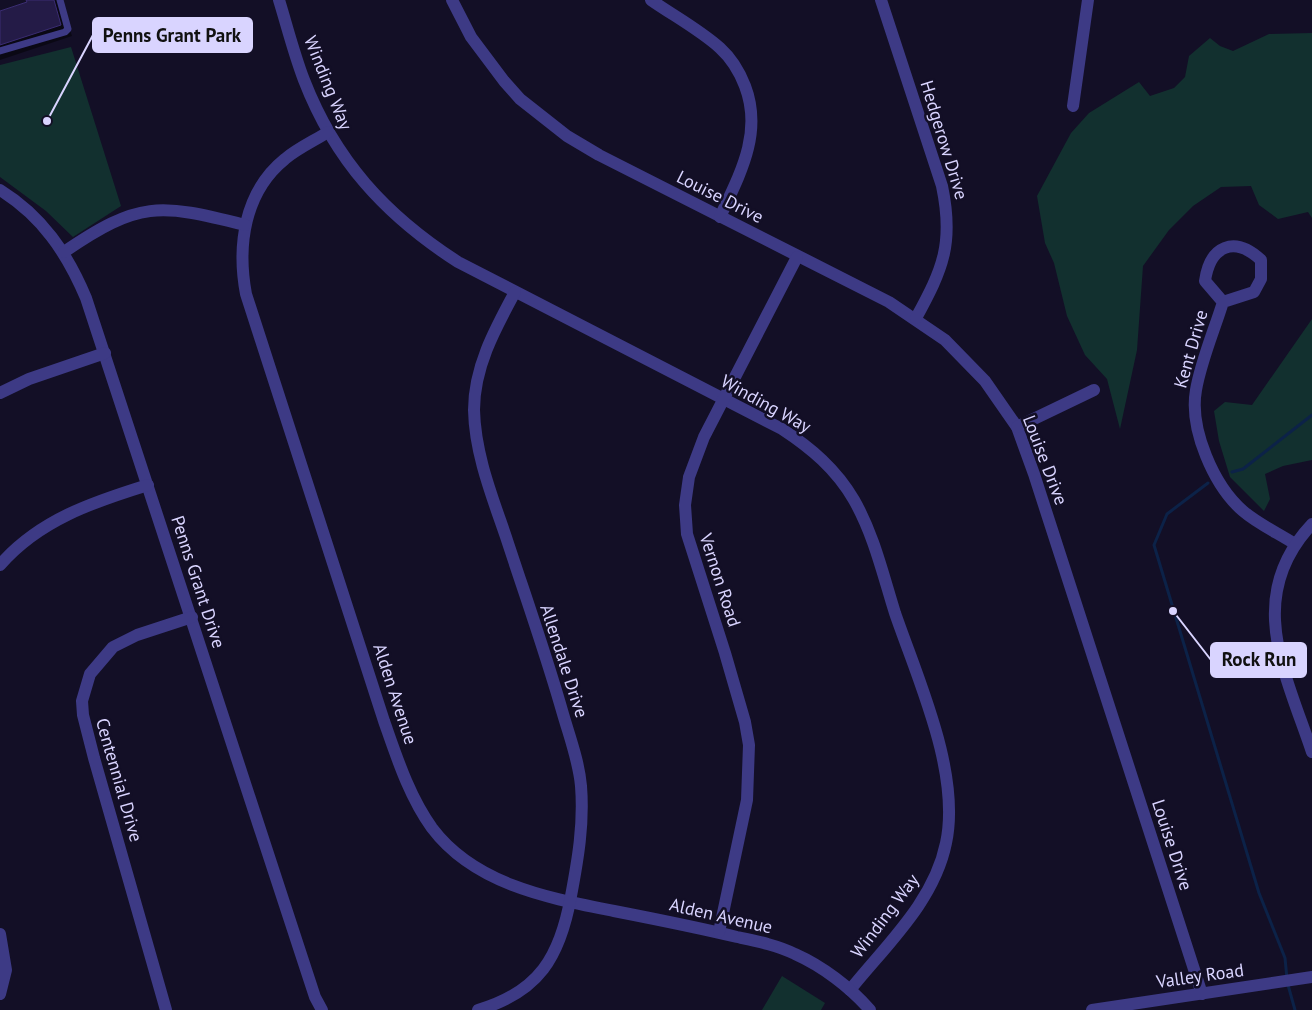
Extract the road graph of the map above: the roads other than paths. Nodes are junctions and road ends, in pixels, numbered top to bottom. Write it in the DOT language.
graph roads {
  1 [pos="60,0"];
  2 [pos="278,0"];
  3 [pos="452,0"];
  4 [pos="651,0"];
  5 [pos="881,0"];
  6 [pos="1088,0"];
  7 [pos="0,51"];
  8 [pos="1073,106"];
  9 [pos="328,132"];
  10 [pos="0,190"];
  11 [pos="720,217"];
  12 [pos="245,225"];
  13 [pos="64,252"];
  14 [pos="797,257"];
  15 [pos="515,292"];
  16 [pos="1223,302"];
  17 [pos="916,318"];
  18 [pos="105,353"];
  19 [pos="1094,390"];
  20 [pos="0,393"];
  21 [pos="723,399"];
  22 [pos="1017,427"];
  23 [pos="148,485"];
  24 [pos="1312,524"];
  25 [pos="1295,544"];
  26 [pos="0,565"];
  27 [pos="192,617"];
  28 [pos="1312,752"];
  29 [pos="570,902"];
  30 [pos="719,932"];
  31 [pos="0,934"];
  32 [pos="1306,978"];
  33 [pos="850,990"];
  34 [pos="0,994"];
  35 [pos="1202,994"];
  36 [pos="166,1010"];
  37 [pos="322,1010"];
  38 [pos="478,1010"];
  39 [pos="870,1010"];
  40 [pos="1092,1010"];
  1 -- 7 [label="lane"];
  2 -- 9 [label="street, Winding Way"];
  3 -- 11 [label="street, Louise Drive"];
  4 -- 11 [label="street"];
  5 -- 17 [label="street, Hedgerow Drive"];
  6 -- 8 [label="street"];
  9 -- 12 [label="street, Alden Avenue"];
  9 -- 15 [label="street, Winding Way"];
  10 -- 13 [label="street, Penns Grant Drive"];
  11 -- 14 [label="street, Louise Drive"];
  12 -- 13 [label="street"];
  12 -- 29 [label="street, Alden Avenue"];
  13 -- 18 [label="street, Penns Grant Drive"];
  14 -- 17 [label="street, Louise Drive"];
  14 -- 21 [label="street, Vernon Road"];
  15 -- 21 [label="street, Winding Way"];
  15 -- 29 [label="street, Allendale Drive"];
  16 -- 16 [label="street, Kent Drive"];
  16 -- 25 [label="street, Kent Drive"];
  17 -- 22 [label="street, Louise Drive"];
  18 -- 20 [label="street"];
  18 -- 23 [label="street, Penns Grant Drive"];
  19 -- 22 [label="street"];
  21 -- 30 [label="street, Vernon Road"];
  21 -- 33 [label="street, Winding Way"];
  22 -- 35 [label="street, Louise Drive"];
  23 -- 26 [label="street"];
  23 -- 27 [label="street, Penns Grant Drive"];
  24 -- 25 [label="street"];
  25 -- 28 [label="street"];
  27 -- 36 [label="street, Centennial Drive"];
  27 -- 37 [label="street, Penns Grant Drive"];
  29 -- 30 [label="street, Alden Avenue"];
  29 -- 38 [label="street, Allendale Drive"];
  30 -- 33 [label="street, Alden Avenue"];
  31 -- 34 [label="street"];
  32 -- 35 [label="street, Valley Road"];
  33 -- 39 [label="street, Alden Avenue"];
  35 -- 40 [label="street, Valley Road"];
}
